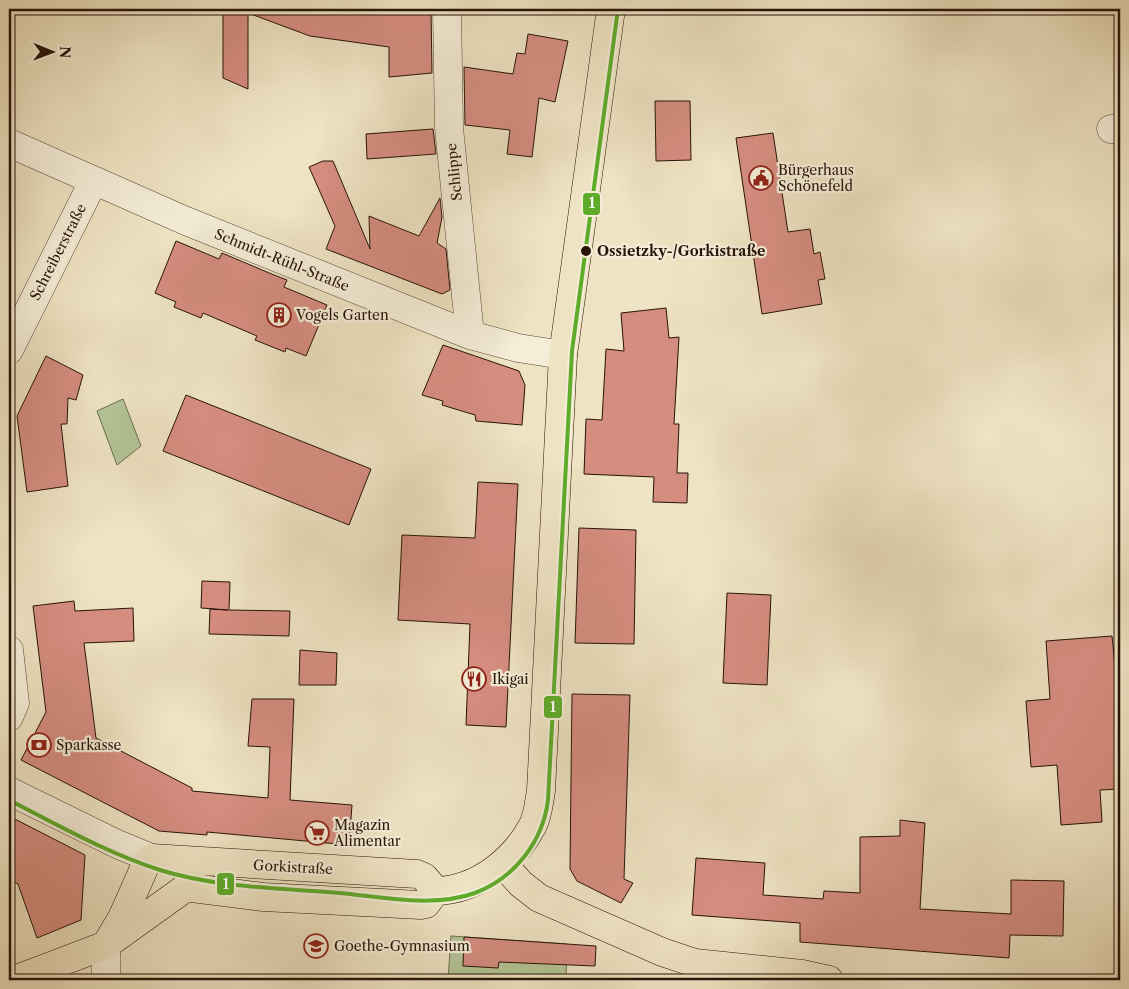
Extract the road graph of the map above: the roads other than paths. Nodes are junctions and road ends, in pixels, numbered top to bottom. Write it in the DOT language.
graph roads {
  1 [pos="447,9"];
  2 [pos="611,9"];
  3 [pos="9,143"];
  4 [pos="93,182"];
  5 [pos="470,335"];
  6 [pos="9,350"];
  7 [pos="563,355"];
  8 [pos="9,650"];
  9 [pos="9,717"];
  10 [pos="9,791"];
  11 [pos="150,858"];
  12 [pos="503,864"];
  13 [pos="436,891"];
  14 [pos="106,945"];
  15 [pos="14,980"];
  16 [pos="106,980"];
  17 [pos="829,980"];
  1 -- 5 [label="street, Schlippe"];
  2 -- 7 [label="main road"];
  3 -- 4 [label="street, Schmidt-Rühl-Straße"];
  4 -- 5 [label="street, Schmidt-Rühl-Straße"];
  4 -- 6 [label="street, Schreiberstraße"];
  5 -- 7 [label="street, Schmidt-Rühl-Straße"];
  7 -- 12 [label="main road"];
  8 -- 9 [label="street"];
  10 -- 11 [label="street, Gorkistraße"];
  11 -- 13 [label="main road, Gorkistraße"];
  11 -- 14 [label="main road"];
  12 -- 13 [label="main road"];
  12 -- 17 [label="main road"];
  13 -- 14 [label="main road"];
  14 -- 15 [label="main road"];
  14 -- 16 [label="street"];
}
